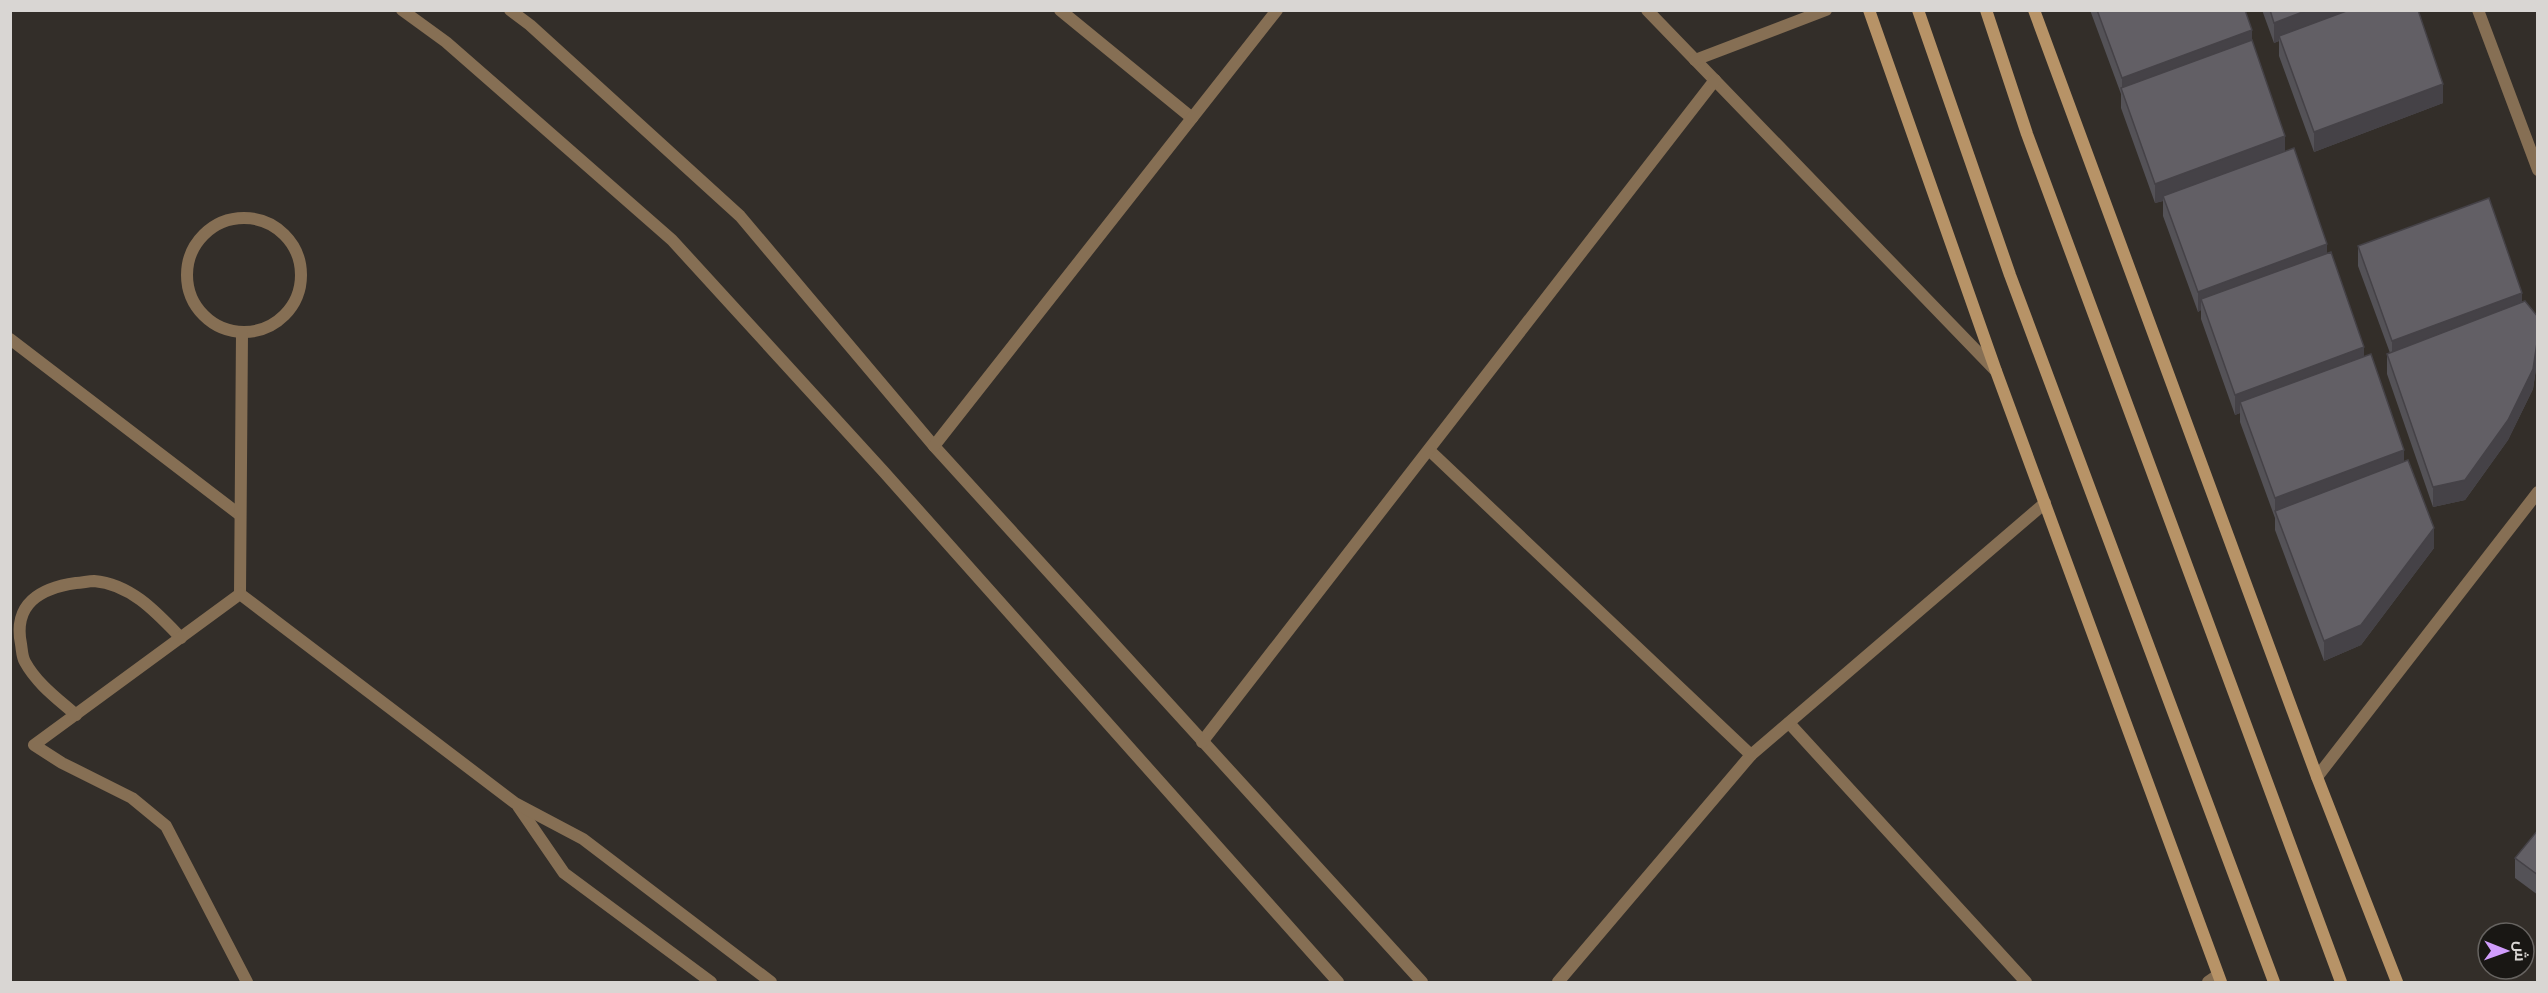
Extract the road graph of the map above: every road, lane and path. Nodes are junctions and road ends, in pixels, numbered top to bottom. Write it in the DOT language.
graph roads {
  1 [pos="402,10"];
  2 [pos="510,10"];
  3 [pos="1060,10"];
  4 [pos="1276,10"];
  5 [pos="1647,10"];
  6 [pos="1826,10"];
  7 [pos="1869,10"];
  8 [pos="1918,10"];
  9 [pos="1986,10"];
  10 [pos="2034,10"];
  11 [pos="2478,10"];
  12 [pos="1695,60"];
  13 [pos="1715,80"];
  14 [pos="1192,118"];
  15 [pos="2538,170"];
  16 [pos="242,333"];
  17 [pos="10,339"];
  18 [pos="1996,371"];
  19 [pos="934,446"];
  20 [pos="1429,450"];
  21 [pos="2538,492"];
  22 [pos="2045,503"];
  23 [pos="240,515"];
  24 [pos="240,594"];
  25 [pos="181,638"];
  26 [pos="76,715"];
  27 [pos="1789,723"];
  28 [pos="1202,742"];
  29 [pos="1750,755"];
  30 [pos="2317,777"];
  31 [pos="515,803"];
  32 [pos="2216,980"];
  33 [pos="247,982"];
  34 [pos="711,982"];
  35 [pos="771,982"];
  36 [pos="1338,982"];
  37 [pos="1422,982"];
  38 [pos="1558,982"];
  39 [pos="2026,982"];
  40 [pos="2274,982"];
  41 [pos="2341,982"];
  42 [pos="2397,982"];
  1 -- 36 [label="street"];
  2 -- 19 [label="street"];
  3 -- 14 [label="street"];
  4 -- 14 [label="street"];
  5 -- 12 [label="street"];
  6 -- 12 [label="street"];
  7 -- 18 [label="main road"];
  8 -- 40 [label="main road"];
  9 -- 41 [label="main road"];
  10 -- 30 [label="main road"];
  11 -- 15 [label="street"];
  12 -- 13 [label="street"];
  13 -- 18 [label="street"];
  13 -- 20 [label="street"];
  14 -- 19 [label="street"];
  16 -- 16 [label="street"];
  16 -- 23 [label="street"];
  17 -- 23 [label="street"];
  18 -- 22 [label="main road"];
  19 -- 28 [label="street"];
  20 -- 28 [label="street"];
  20 -- 29 [label="street"];
  21 -- 30 [label="street"];
  22 -- 27 [label="street"];
  22 -- 32 [label="main road"];
  23 -- 24 [label="street"];
  24 -- 25 [label="street"];
  24 -- 31 [label="street"];
  25 -- 26 [label="street"];
  25 -- 26 [label="street"];
  26 -- 33 [label="street"];
  27 -- 29 [label="street"];
  27 -- 39 [label="street"];
  28 -- 37 [label="street"];
  29 -- 38 [label="street"];
  30 -- 42 [label="main road"];
  31 -- 34 [label="street"];
  31 -- 35 [label="street"];
}
